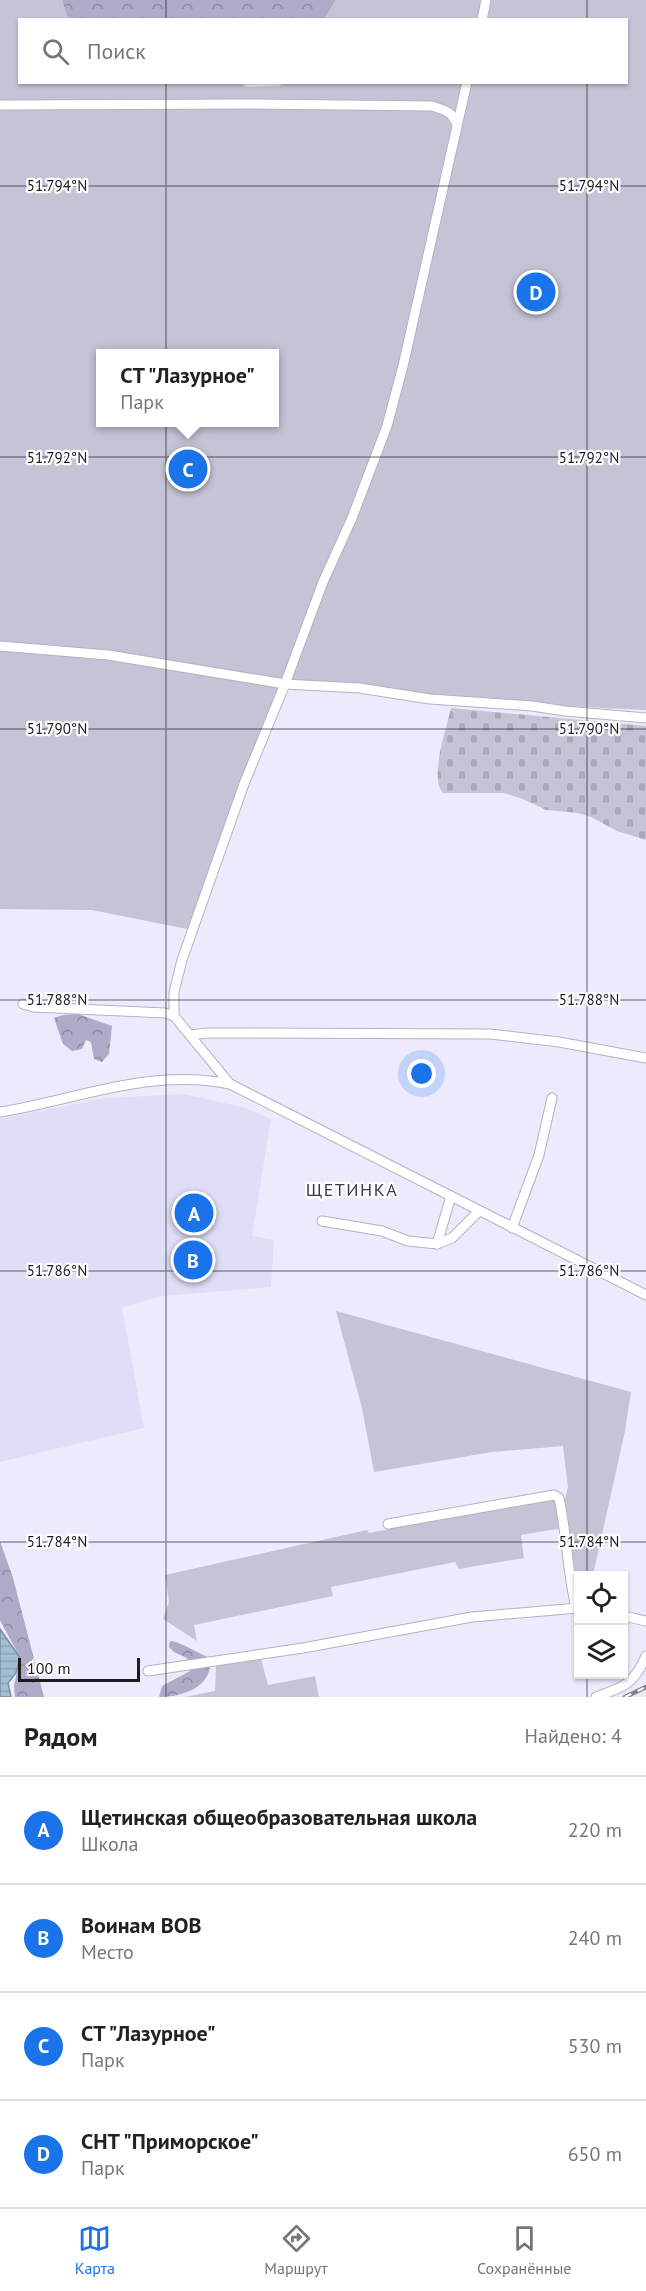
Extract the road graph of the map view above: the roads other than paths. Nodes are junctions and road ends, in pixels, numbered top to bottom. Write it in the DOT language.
graph roads {
  1 [pos="486,0"];
  2 [pos="482,18"];
  3 [pos="467,84"];
  4 [pos="0,105"];
  5 [pos="457,125"];
  6 [pos="0,646"];
  7 [pos="285,684"];
  8 [pos="646,718"];
  9 [pos="23,1005"];
  10 [pos="174,1016"];
  11 [pos="190,1035"];
  12 [pos="646,1058"];
  13 [pos="230,1084"];
  14 [pos="552,1098"];
  15 [pos="0,1112"];
  16 [pos="451,1197"];
  17 [pos="479,1211"];
  18 [pos="322,1221"];
  19 [pos="512,1228"];
  20 [pos="437,1244"];
  21 [pos="646,1295"];
  22 [pos="388,1524"];
  23 [pos="574,1598"];
  24 [pos="574,1607"];
  25 [pos="628,1617"];
  26 [pos="646,1621"];
  27 [pos="646,1656"];
  28 [pos="148,1671"];
  29 [pos="596,1697"];
  1 -- 2 [label="street"];
  3 -- 5 [label="street"];
  4 -- 5 [label="street"];
  5 -- 7 [label="street"];
  6 -- 7 [label="street"];
  7 -- 8 [label="street"];
  7 -- 10 [label="street"];
  9 -- 10 [label="street"];
  10 -- 11 [label="street"];
  11 -- 12 [label="street"];
  11 -- 13 [label="street"];
  13 -- 15 [label="street"];
  13 -- 16 [label="street"];
  14 -- 19 [label="street"];
  16 -- 17 [label="street"];
  16 -- 20 [label="street"];
  17 -- 19 [label="street"];
  17 -- 20 [label="street"];
  18 -- 20 [label="street"];
  19 -- 21 [label="street"];
  22 -- 23 [label="street"];
  24 -- 28 [label="street"];
  25 -- 26 [label="street"];
  27 -- 29 [label="street"];
}
